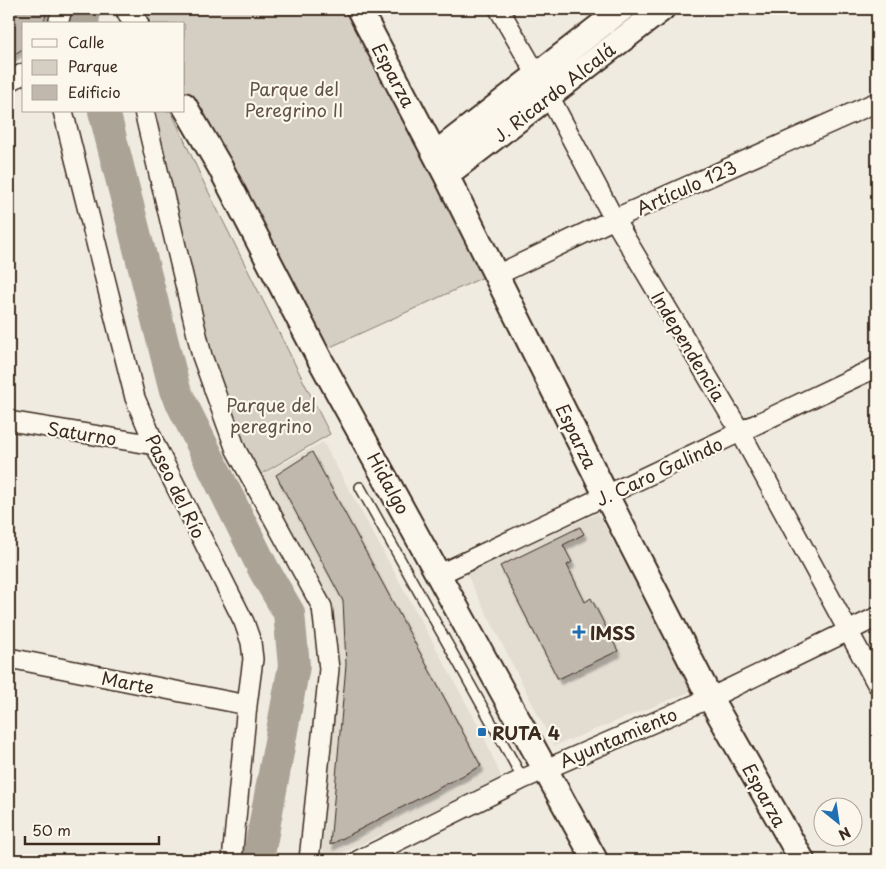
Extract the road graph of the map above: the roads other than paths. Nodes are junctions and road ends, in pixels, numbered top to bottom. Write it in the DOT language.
graph roads {
  1 [pos="62,9"];
  2 [pos="128,9"];
  3 [pos="141,9"];
  4 [pos="359,9"];
  5 [pos="500,9"];
  6 [pos="622,9"];
  7 [pos="662,9"];
  8 [pos="59,22"];
  9 [pos="136,22"];
  10 [pos="138,22"];
  11 [pos="22,74"];
  12 [pos="536,74"];
  13 [pos="9,82"];
  14 [pos="549,96"];
  15 [pos="877,102"];
  16 [pos="185,107"];
  17 [pos="63,112"];
  18 [pos="144,112"];
  19 [pos="435,154"];
  20 [pos="446,175"];
  21 [pos="614,219"];
  22 [pos="497,275"];
  23 [pos="877,367"];
  24 [pos="9,421"];
  25 [pos="741,433"];
  26 [pos="155,444"];
  27 [pos="360,487"];
  28 [pos="606,495"];
  29 [pos="440,574"];
  30 [pos="877,617"];
  31 [pos="848,631"];
  32 [pos="9,658"];
  33 [pos="877,684"];
  34 [pos="710,698"];
  35 [pos="247,705"];
  36 [pos="546,768"];
  37 [pos="523,779"];
  38 [pos="232,860"];
  39 [pos="309,860"];
  40 [pos="359,860"];
  41 [pos="595,860"];
  42 [pos="802,860"];
  1 -- 8 [label="street"];
  2 -- 9 [label="street"];
  3 -- 10 [label="street"];
  4 -- 19 [label="street, Esparza"];
  5 -- 12 [label="street, Independencia"];
  6 -- 12 [label="street, J. Ricardo Alcalá"];
  7 -- 14 [label="street, J. Ricardo Alcalá"];
  11 -- 13 [label="street"];
  12 -- 14 [label="street, Independencia"];
  12 -- 19 [label="street, J. Ricardo Alcalá"];
  14 -- 20 [label="street, J. Ricardo Alcalá"];
  14 -- 21 [label="street, Independencia"];
  15 -- 21 [label="street, Artículo 123"];
  16 -- 29 [label="street, Hidalgo"];
  17 -- 26 [label="street, Paseo del Río"];
  18 -- 39 [label="street"];
  19 -- 20 [label="street, Esparza"];
  20 -- 22 [label="street, Esparza"];
  21 -- 22 [label="street, Artículo 123"];
  21 -- 25 [label="street, Independencia"];
  22 -- 28 [label="street, Esparza"];
  23 -- 25 [label="street, J. Caro Galindo"];
  24 -- 26 [label="street, Saturno"];
  25 -- 28 [label="street, J. Caro Galindo"];
  25 -- 31 [label="street, Independencia"];
  26 -- 35 [label="street, Paseo del Río"];
  27 -- 37 [label="lane"];
  28 -- 29 [label="street, J. Caro Galindo"];
  28 -- 34 [label="street, Esparza"];
  29 -- 36 [label="street, Hidalgo"];
  30 -- 31 [label="street, Ayuntamiento"];
  31 -- 33 [label="street, Independencia"];
  31 -- 34 [label="street, Ayuntamiento"];
  32 -- 35 [label="street, Marte"];
  34 -- 36 [label="street, Ayuntamiento"];
  34 -- 42 [label="street, Esparza"];
  35 -- 38 [label="street, Paseo del Río"];
  36 -- 37 [label="street, Ayuntamiento"];
  36 -- 41 [label="street, Hidalgo"];
  37 -- 40 [label="street, Ayuntamiento"];
}
